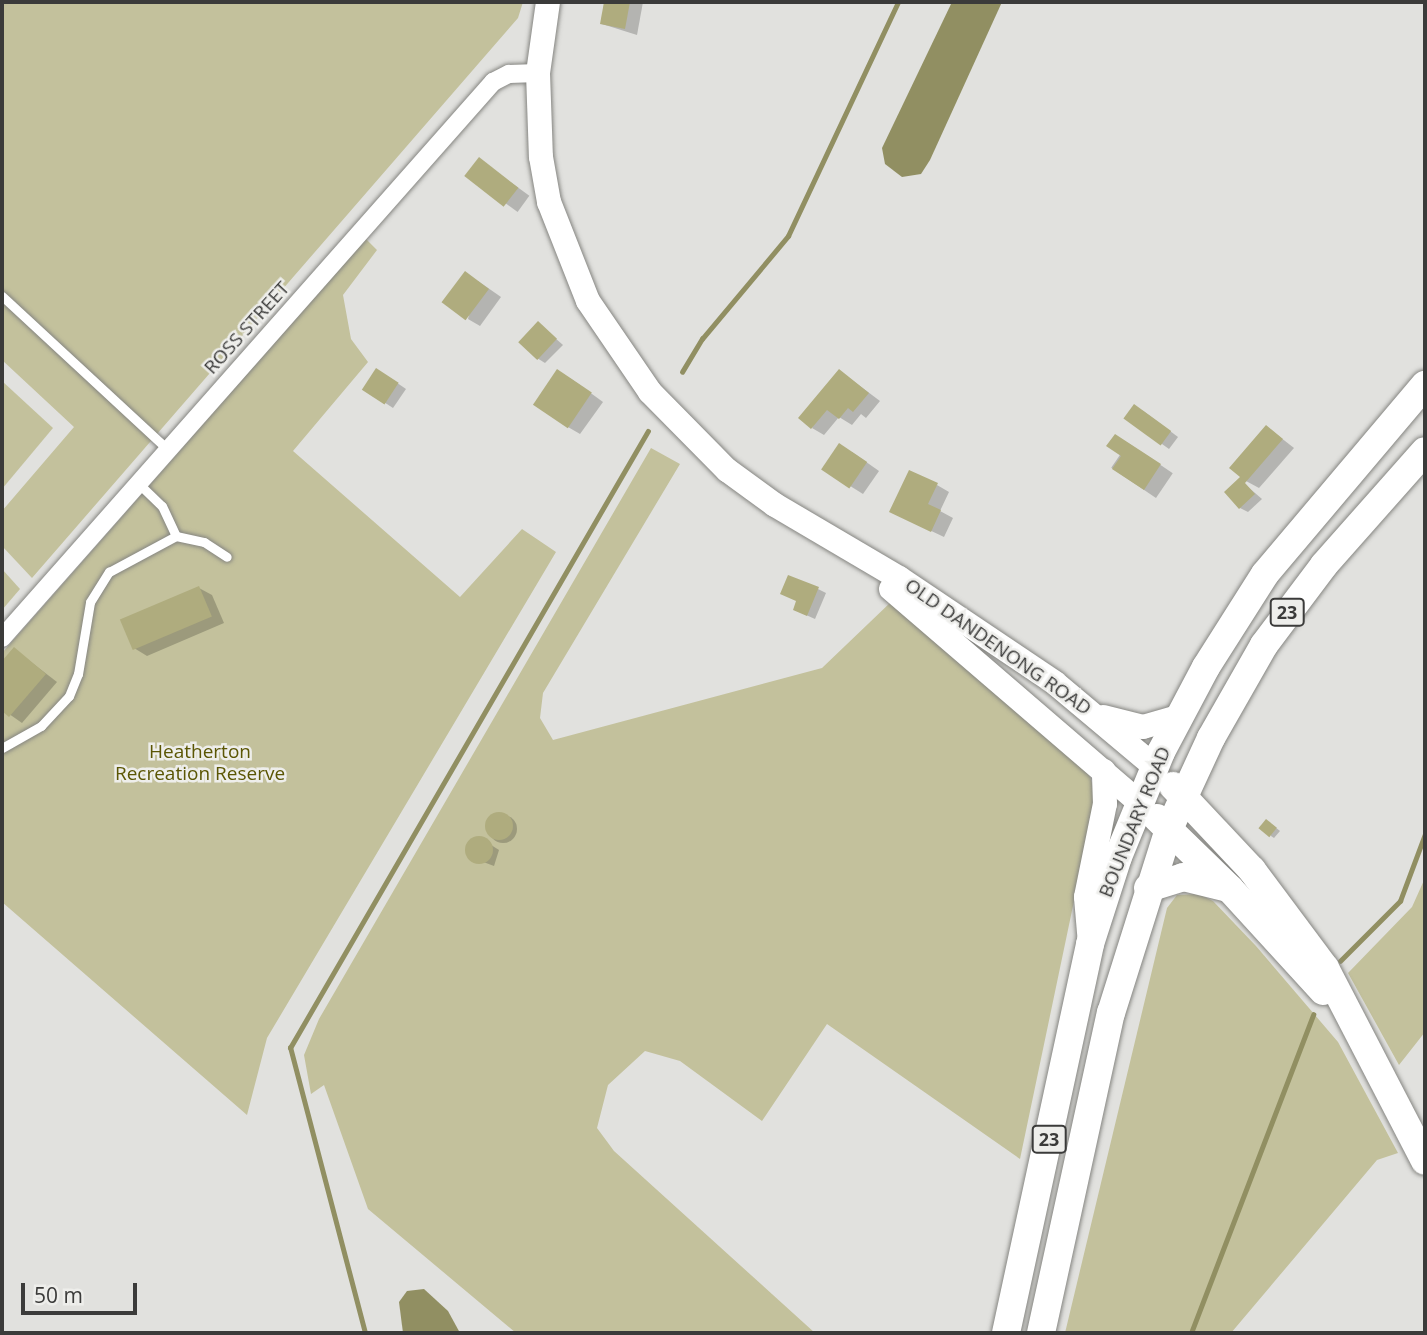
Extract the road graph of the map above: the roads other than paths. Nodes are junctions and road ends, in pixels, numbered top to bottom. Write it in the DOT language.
graph roads {
  1 [pos="548,2"];
  2 [pos="538,73"];
  3 [pos="2,296"];
  4 [pos="1422,395"];
  5 [pos="167,449"];
  6 [pos="1425,451"];
  7 [pos="138,483"];
  8 [pos="176,536"];
  9 [pos="830,536"];
  10 [pos="228,557"];
  11 [pos="2,638"];
  12 [pos="1093,713"];
  13 [pos="1179,717"];
  14 [pos="2,748"];
  15 [pos="1154,767"];
  16 [pos="1104,771"];
  17 [pos="1184,796"];
  18 [pos="1139,802"];
  19 [pos="1168,829"];
  20 [pos="1148,888"];
  21 [pos="1230,889"];
  22 [pos="1090,944"];
  23 [pos="1362,1035"];
  24 [pos="1425,1161"];
  25 [pos="1006,1333"];
  26 [pos="1041,1333"];
  1 -- 2 [label="main road, OLD DANDENONG ROAD"];
  2 -- 5 [label="street, ROSS STREET"];
  2 -- 9 [label="main road, OLD DANDENONG ROAD"];
  3 -- 5 [label="lane"];
  4 -- 13 [label="main road, BOUNDARY ROAD / 23"];
  5 -- 7 [label="street, ROSS STREET"];
  6 -- 17 [label="main road, BOUNDARY ROAD / 23"];
  7 -- 8 [label="lane"];
  7 -- 11 [label="street, ROSS STREET"];
  8 -- 10 [label="lane"];
  8 -- 14 [label="lane"];
  9 -- 12 [label="main road, OLD DANDENONG ROAD"];
  9 -- 16 [label="main road, OLD DANDENONG ROAD"];
  12 -- 13 [label="main road"];
  12 -- 15 [label="main road, OLD DANDENONG ROAD"];
  13 -- 15 [label="main road, BOUNDARY ROAD / 23"];
  15 -- 17 [label="main road, OLD DANDENONG ROAD"];
  15 -- 18 [label="main road, BOUNDARY ROAD / 23"];
  16 -- 18 [label="main road, OLD DANDENONG ROAD"];
  16 -- 22 [label="main road"];
  17 -- 19 [label="main road, BOUNDARY ROAD / 23"];
  17 -- 23 [label="main road, OLD DANDENONG ROAD"];
  18 -- 19 [label="main road, OLD DANDENONG ROAD"];
  18 -- 22 [label="main road, BOUNDARY ROAD / 23"];
  19 -- 20 [label="main road, BOUNDARY ROAD / 23"];
  19 -- 21 [label="main road, OLD DANDENONG ROAD"];
  20 -- 21 [label="main road"];
  20 -- 26 [label="main road, BOUNDARY ROAD / 23"];
  21 -- 23 [label="main road, OLD DANDENONG ROAD"];
  22 -- 25 [label="main road, BOUNDARY ROAD / 23"];
  23 -- 24 [label="main road, OLD DANDENONG ROAD"];
}
